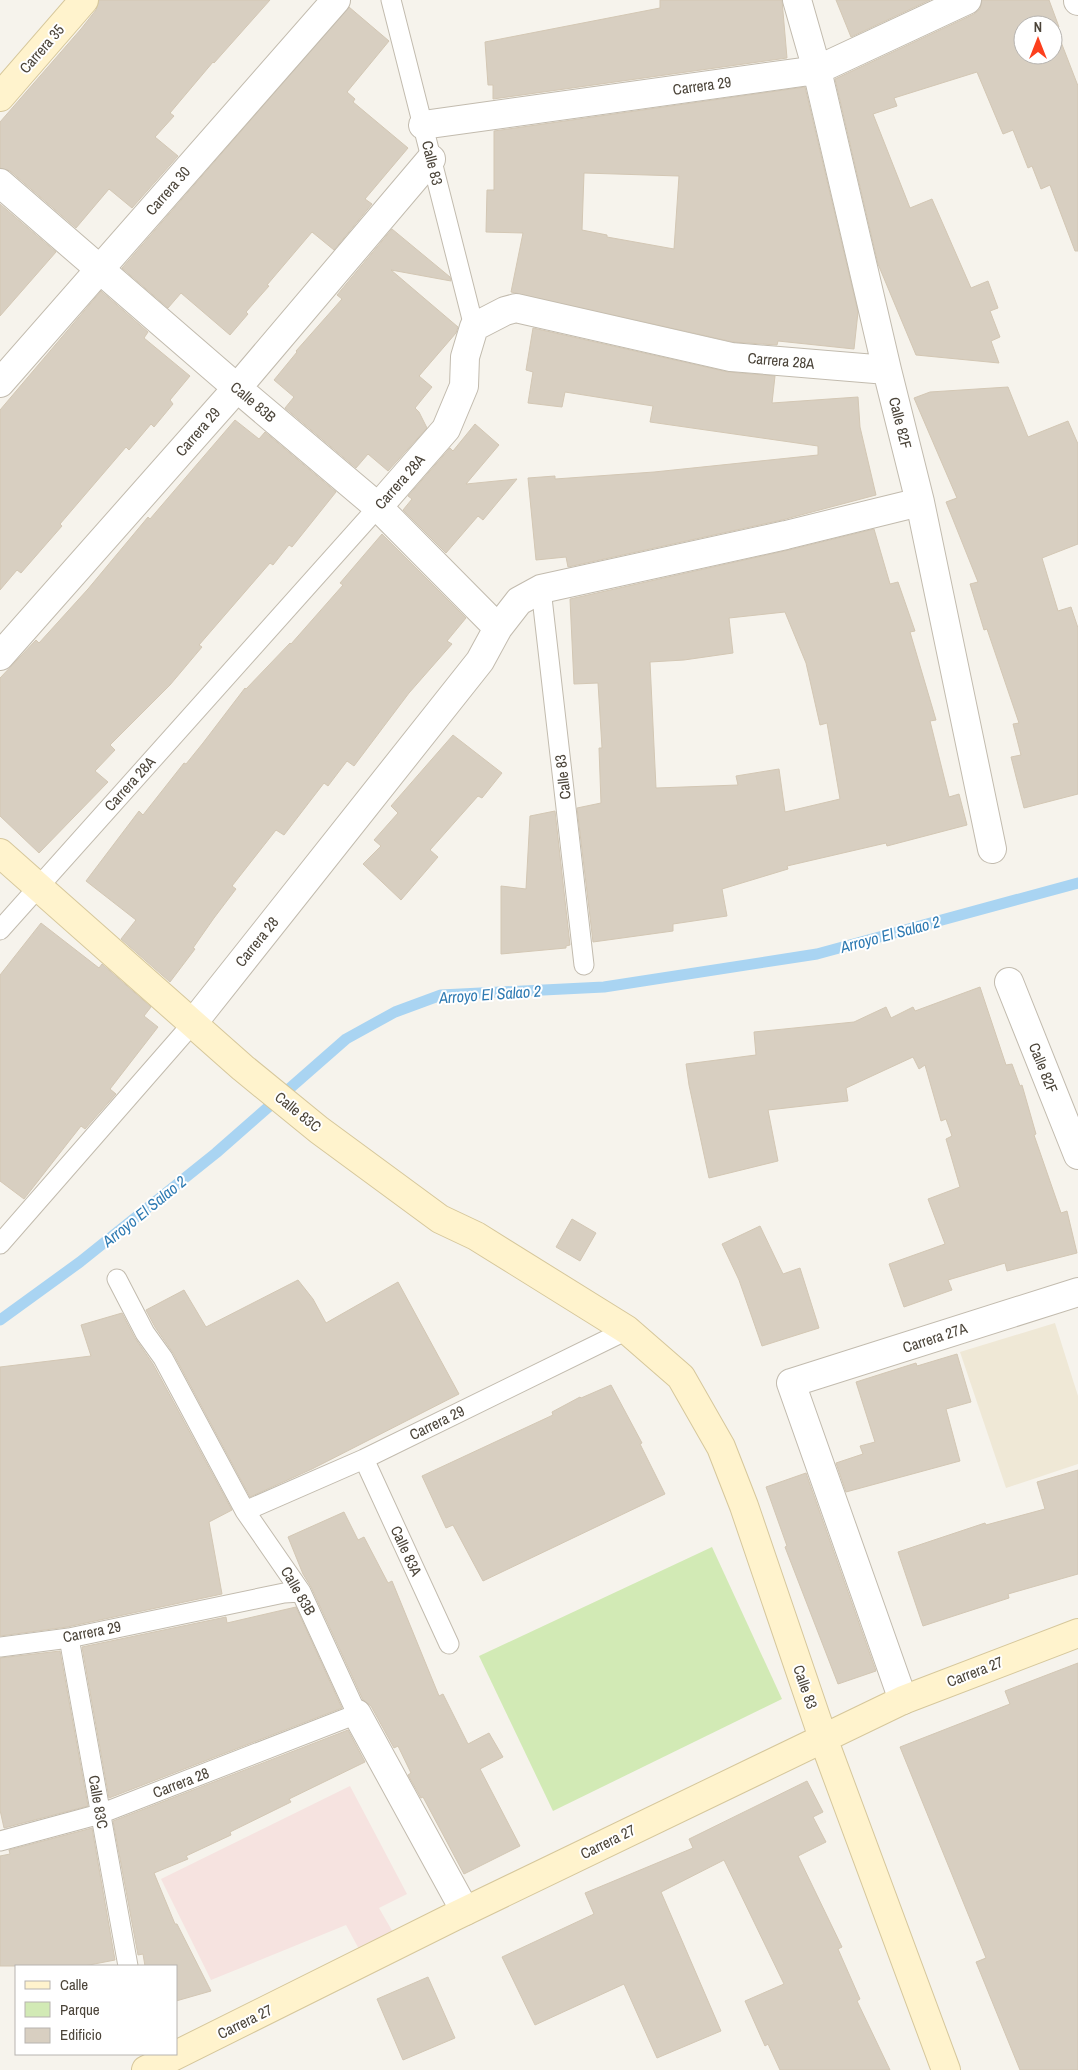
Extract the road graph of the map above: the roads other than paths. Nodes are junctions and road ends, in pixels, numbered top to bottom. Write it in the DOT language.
graph roads {
  1 [pos="84,0"];
  2 [pos="336,0"];
  3 [pos="391,0"];
  4 [pos="797,0"];
  5 [pos="967,0"];
  6 [pos="817,70"];
  7 [pos="0,97"];
  8 [pos="423,125"];
  9 [pos="431,159"];
  10 [pos="0,183"];
  11 [pos="99,269"];
  12 [pos="474,327"];
  13 [pos="886,370"];
  14 [pos="0,383"];
  15 [pos="237,388"];
  16 [pos="920,502"];
  17 [pos="378,507"];
  18 [pos="541,589"];
  19 [pos="498,628"];
  20 [pos="0,656"];
  21 [pos="992,849"];
  22 [pos="0,854"];
  23 [pos="39,887"];
  24 [pos="0,930"];
  25 [pos="584,965"];
  26 [pos="1009,982"];
  27 [pos="193,1023"];
  28 [pos="1078,1155"];
  29 [pos="0,1244"];
  30 [pos="117,1279"];
  31 [pos="1078,1292"];
  32 [pos="627,1330"];
  33 [pos="364,1459"];
  34 [pos="245,1511"];
  35 [pos="302,1592"];
  36 [pos="1078,1633"];
  37 [pos="69,1638"];
  38 [pos="449,1644"];
  39 [pos="0,1646"];
  40 [pos="903,1700"];
  41 [pos="357,1714"];
  42 [pos="822,1738"];
  43 [pos="100,1814"];
  44 [pos="0,1841"];
  45 [pos="465,1911"];
  46 [pos="128,1965"];
  47 [pos="178,2053"];
  48 [pos="173,2055"];
  49 [pos="153,2065"];
  50 [pos="946,2070"];
  1 -- 7 [label="street, Carrera 35"];
  2 -- 11 [label="street, Carrera 30"];
  3 -- 8 [label="lane, Calle 83"];
  4 -- 6 [label="street, Calle 82F"];
  5 -- 6 [label="street, Carrera 29"];
  6 -- 8 [label="street, Carrera 29"];
  6 -- 13 [label="street, Calle 82F"];
  8 -- 9 [label="lane, Calle 83"];
  9 -- 12 [label="lane, Calle 83"];
  9 -- 15 [label="street, Carrera 29"];
  10 -- 11 [label="street, Calle 83B"];
  11 -- 14 [label="street, Carrera 30"];
  11 -- 15 [label="street, Calle 83B"];
  12 -- 13 [label="street, Carrera 28A"];
  12 -- 17 [label="street, Carrera 28A"];
  13 -- 16 [label="street, Calle 82F"];
  15 -- 17 [label="street, Calle 83B"];
  15 -- 20 [label="street, Carrera 29"];
  16 -- 18 [label="street, Carrera 28"];
  16 -- 21 [label="street, Calle 82F"];
  17 -- 19 [label="street, Calle 83B"];
  17 -- 23 [label="lane, Carrera 28A"];
  18 -- 19 [label="street, Carrera 28"];
  18 -- 25 [label="lane, Calle 83"];
  19 -- 27 [label="street, Carrera 28"];
  22 -- 23 [label="street, Calle 83C"];
  23 -- 24 [label="lane, Carrera 28A"];
  23 -- 27 [label="street, Calle 83C"];
  26 -- 28 [label="street, Calle 82F"];
  27 -- 29 [label="lane, Carrera 28"];
  27 -- 32 [label="street, Calle 83C"];
  30 -- 34 [label="lane, Calle 83B"];
  31 -- 40 [label="street, Carrera 27A"];
  32 -- 33 [label="lane, Carrera 29"];
  32 -- 42 [label="street, Calle 83"];
  33 -- 34 [label="lane, Carrera 29"];
  33 -- 38 [label="lane, Calle 83A"];
  34 -- 35 [label="lane, Calle 83B"];
  35 -- 37 [label="lane, Carrera 29"];
  35 -- 41 [label="lane, Calle 83B"];
  36 -- 40 [label="street, Carrera 27"];
  37 -- 39 [label="lane, Carrera 29"];
  37 -- 43 [label="lane, Calle 83C"];
  40 -- 42 [label="street, Carrera 27"];
  41 -- 43 [label="lane, Carrera 28"];
  41 -- 45 [label="street, Calle 83B"];
  42 -- 45 [label="street, Carrera 27"];
  42 -- 50 [label="street, Calle 83"];
  43 -- 44 [label="lane, Carrera 28"];
  43 -- 46 [label="lane, Calle 83C"];
  45 -- 47 [label="street, Carrera 27"];
  48 -- 49 [label="street, Carrera 27"];
}
